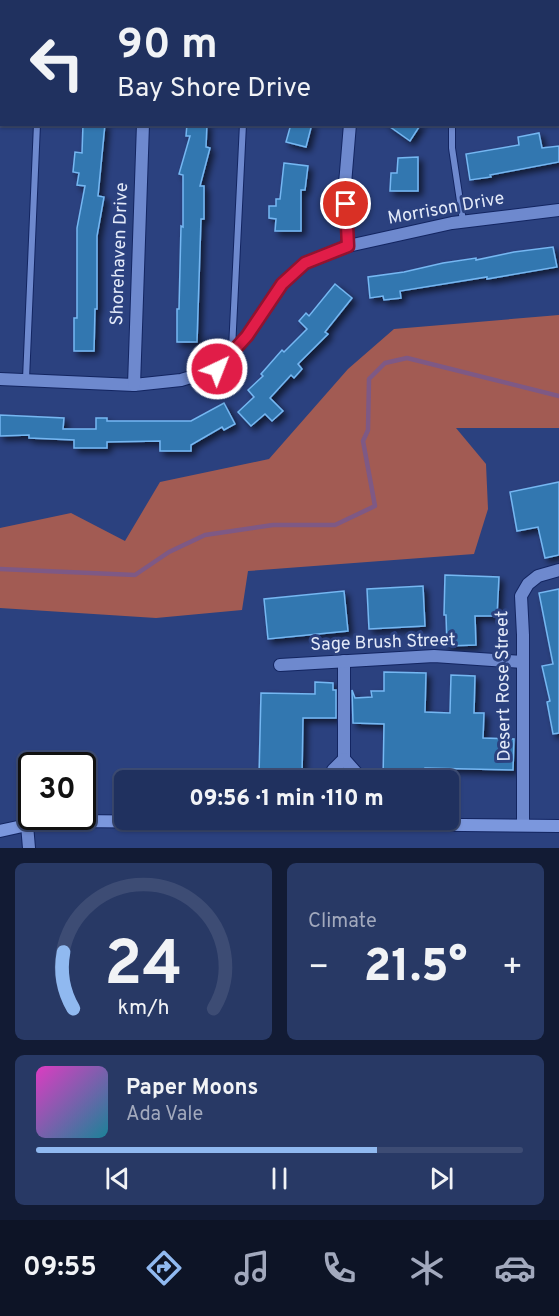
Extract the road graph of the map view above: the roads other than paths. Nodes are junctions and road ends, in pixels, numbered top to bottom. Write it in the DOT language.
graph roads {
  1 [pos="37,126"];
  2 [pos="143,126"];
  3 [pos="243,126"];
  4 [pos="350,126"];
  5 [pos="452,126"];
  6 [pos="559,210"];
  7 [pos="463,222"];
  8 [pos="348,246"];
  9 [pos="232,353"];
  10 [pos="0,379"];
  11 [pos="26,379"];
  12 [pos="134,385"];
  13 [pos="559,570"];
  14 [pos="344,661"];
  15 [pos="523,662"];
  16 [pos="280,665"];
  17 [pos="344,759"];
  18 [pos="333,770"];
  19 [pos="354,770"];
  20 [pos="96,821"];
  21 [pos="114,821"];
  22 [pos="459,823"];
  23 [pos="523,825"];
  24 [pos="559,825"];
  25 [pos="18,827"];
  26 [pos="27,830"];
  27 [pos="0,831"];
  28 [pos="29,848"];
  1 -- 11 [label="lane"];
  2 -- 12 [label="street, Shorehaven Drive"];
  3 -- 9 [label="lane"];
  4 -- 8 [label="street"];
  5 -- 7 [label="lane"];
  6 -- 7 [label="street, Morrison Drive"];
  7 -- 8 [label="street, Morrison Drive"];
  8 -- 9 [label="street, Morrison Drive"];
  9 -- 12 [label="street, Morrison Drive"];
  10 -- 11 [label="street, Morrison Drive"];
  11 -- 12 [label="street, Morrison Drive"];
  13 -- 15 [label="street, Desert Rose Street"];
  14 -- 15 [label="street, Sage Brush Street"];
  14 -- 16 [label="street, Sage Brush Street"];
  14 -- 17 [label="street"];
  15 -- 23 [label="street, Desert Rose Street"];
  17 -- 18 [label="street"];
  17 -- 19 [label="street"];
  20 -- 21 [label="main road"];
  22 -- 23 [label="main road"];
  23 -- 24 [label="main road"];
  25 -- 27 [label="main road"];
  26 -- 28 [label="street"];
}
